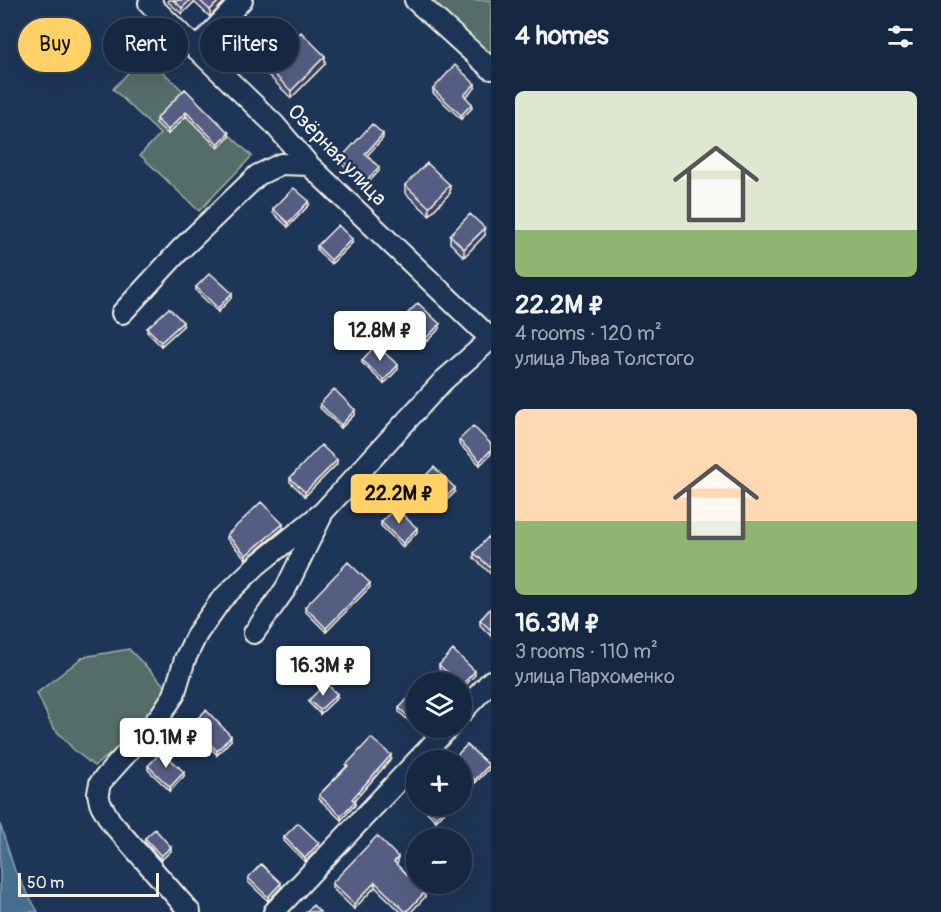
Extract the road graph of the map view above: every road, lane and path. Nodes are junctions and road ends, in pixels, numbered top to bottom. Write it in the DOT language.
graph roads {
  1 [pos="242,0"];
  2 [pos="415,0"];
  3 [pos="151,2"];
  4 [pos="196,49"];
  5 [pos="491,69"];
  6 [pos="309,165"];
  7 [pos="122,314"];
  8 [pos="491,339"];
  9 [pos="323,512"];
  10 [pos="254,633"];
  11 [pos="491,681"];
  12 [pos="472,701"];
  13 [pos="439,738"];
  14 [pos="190,912"];
  15 [pos="274,912"];
  1 -- 4 [label="street"];
  2 -- 5 [label="street"];
  3 -- 4 [label="street, Озёрная улица"];
  4 -- 6 [label="street, Озёрная улица"];
  6 -- 7 [label="street"];
  6 -- 8 [label="street, Озёрная улица"];
  8 -- 9 [label="street"];
  9 -- 10 [label="street"];
  9 -- 14 [label="street"];
  11 -- 12 [label="street"];
  13 -- 15 [label="street"];
}
